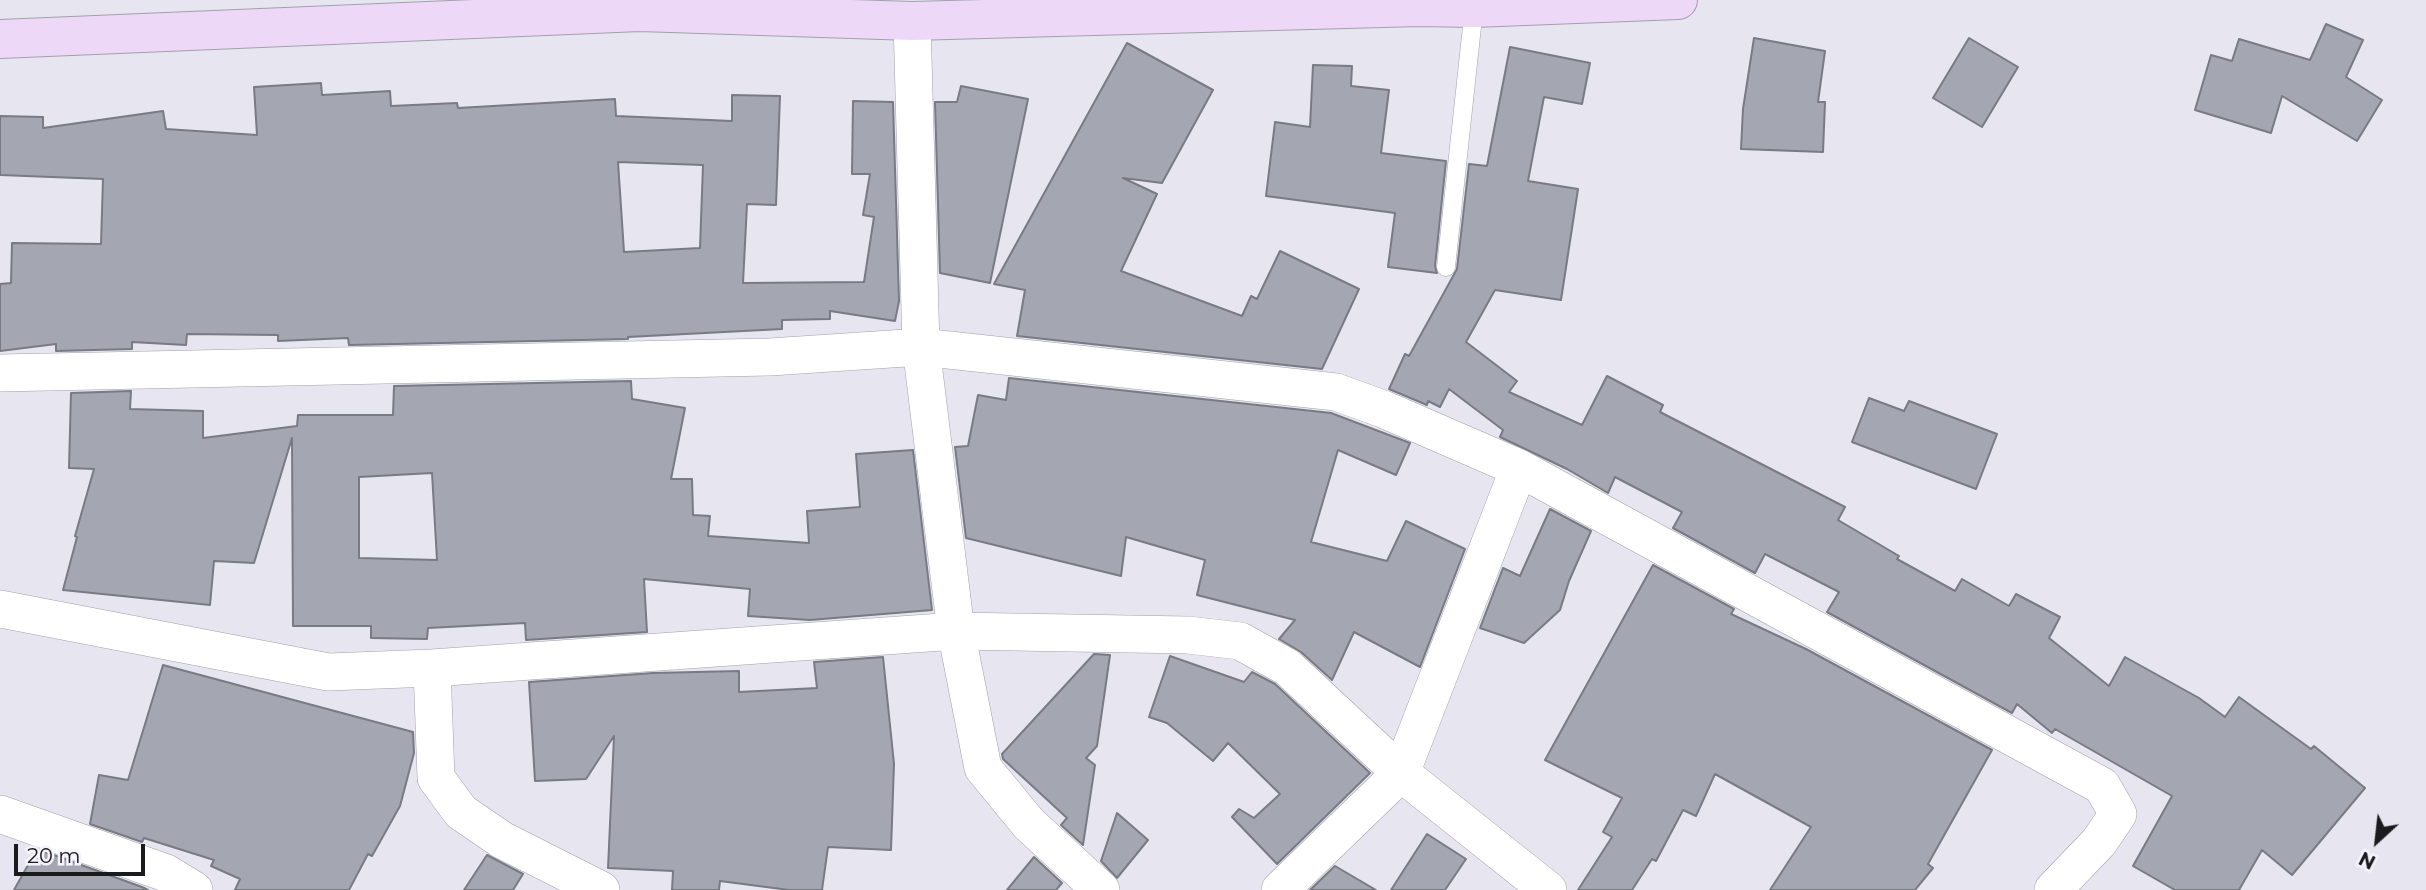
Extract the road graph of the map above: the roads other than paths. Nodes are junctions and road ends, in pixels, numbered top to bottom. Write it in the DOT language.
graph roads {
  1 [pos="1678,0"];
  2 [pos="1421,4"];
  3 [pos="635,6"];
  4 [pos="1475,8"];
  5 [pos="964,9"];
  6 [pos="912,21"];
  7 [pos="0,38"];
  8 [pos="1446,267"];
  9 [pos="921,347"];
  10 [pos="0,373"];
  11 [pos="1519,468"];
  12 [pos="0,609"];
  13 [pos="956,631"];
  14 [pos="432,668"];
  15 [pos="1401,773"];
  16 [pos="0,814"];
  17 [pos="194,890"];
  18 [pos="601,890"];
  19 [pos="1101,890"];
  20 [pos="1279,890"];
  21 [pos="1548,890"];
  22 [pos="2053,890"];
  1 -- 4 [label="street"];
  2 -- 4 [label="street"];
  2 -- 5 [label="street"];
  3 -- 6 [label="street"];
  3 -- 7 [label="street"];
  4 -- 8 [label="lane"];
  5 -- 6 [label="street"];
  6 -- 9 [label="street"];
  9 -- 10 [label="street"];
  9 -- 11 [label="street"];
  9 -- 13 [label="street"];
  11 -- 15 [label="street"];
  11 -- 22 [label="street"];
  12 -- 14 [label="street"];
  13 -- 14 [label="street"];
  13 -- 15 [label="street"];
  13 -- 19 [label="street"];
  14 -- 18 [label="street"];
  15 -- 20 [label="street"];
  15 -- 21 [label="street"];
  16 -- 17 [label="street"];
}
